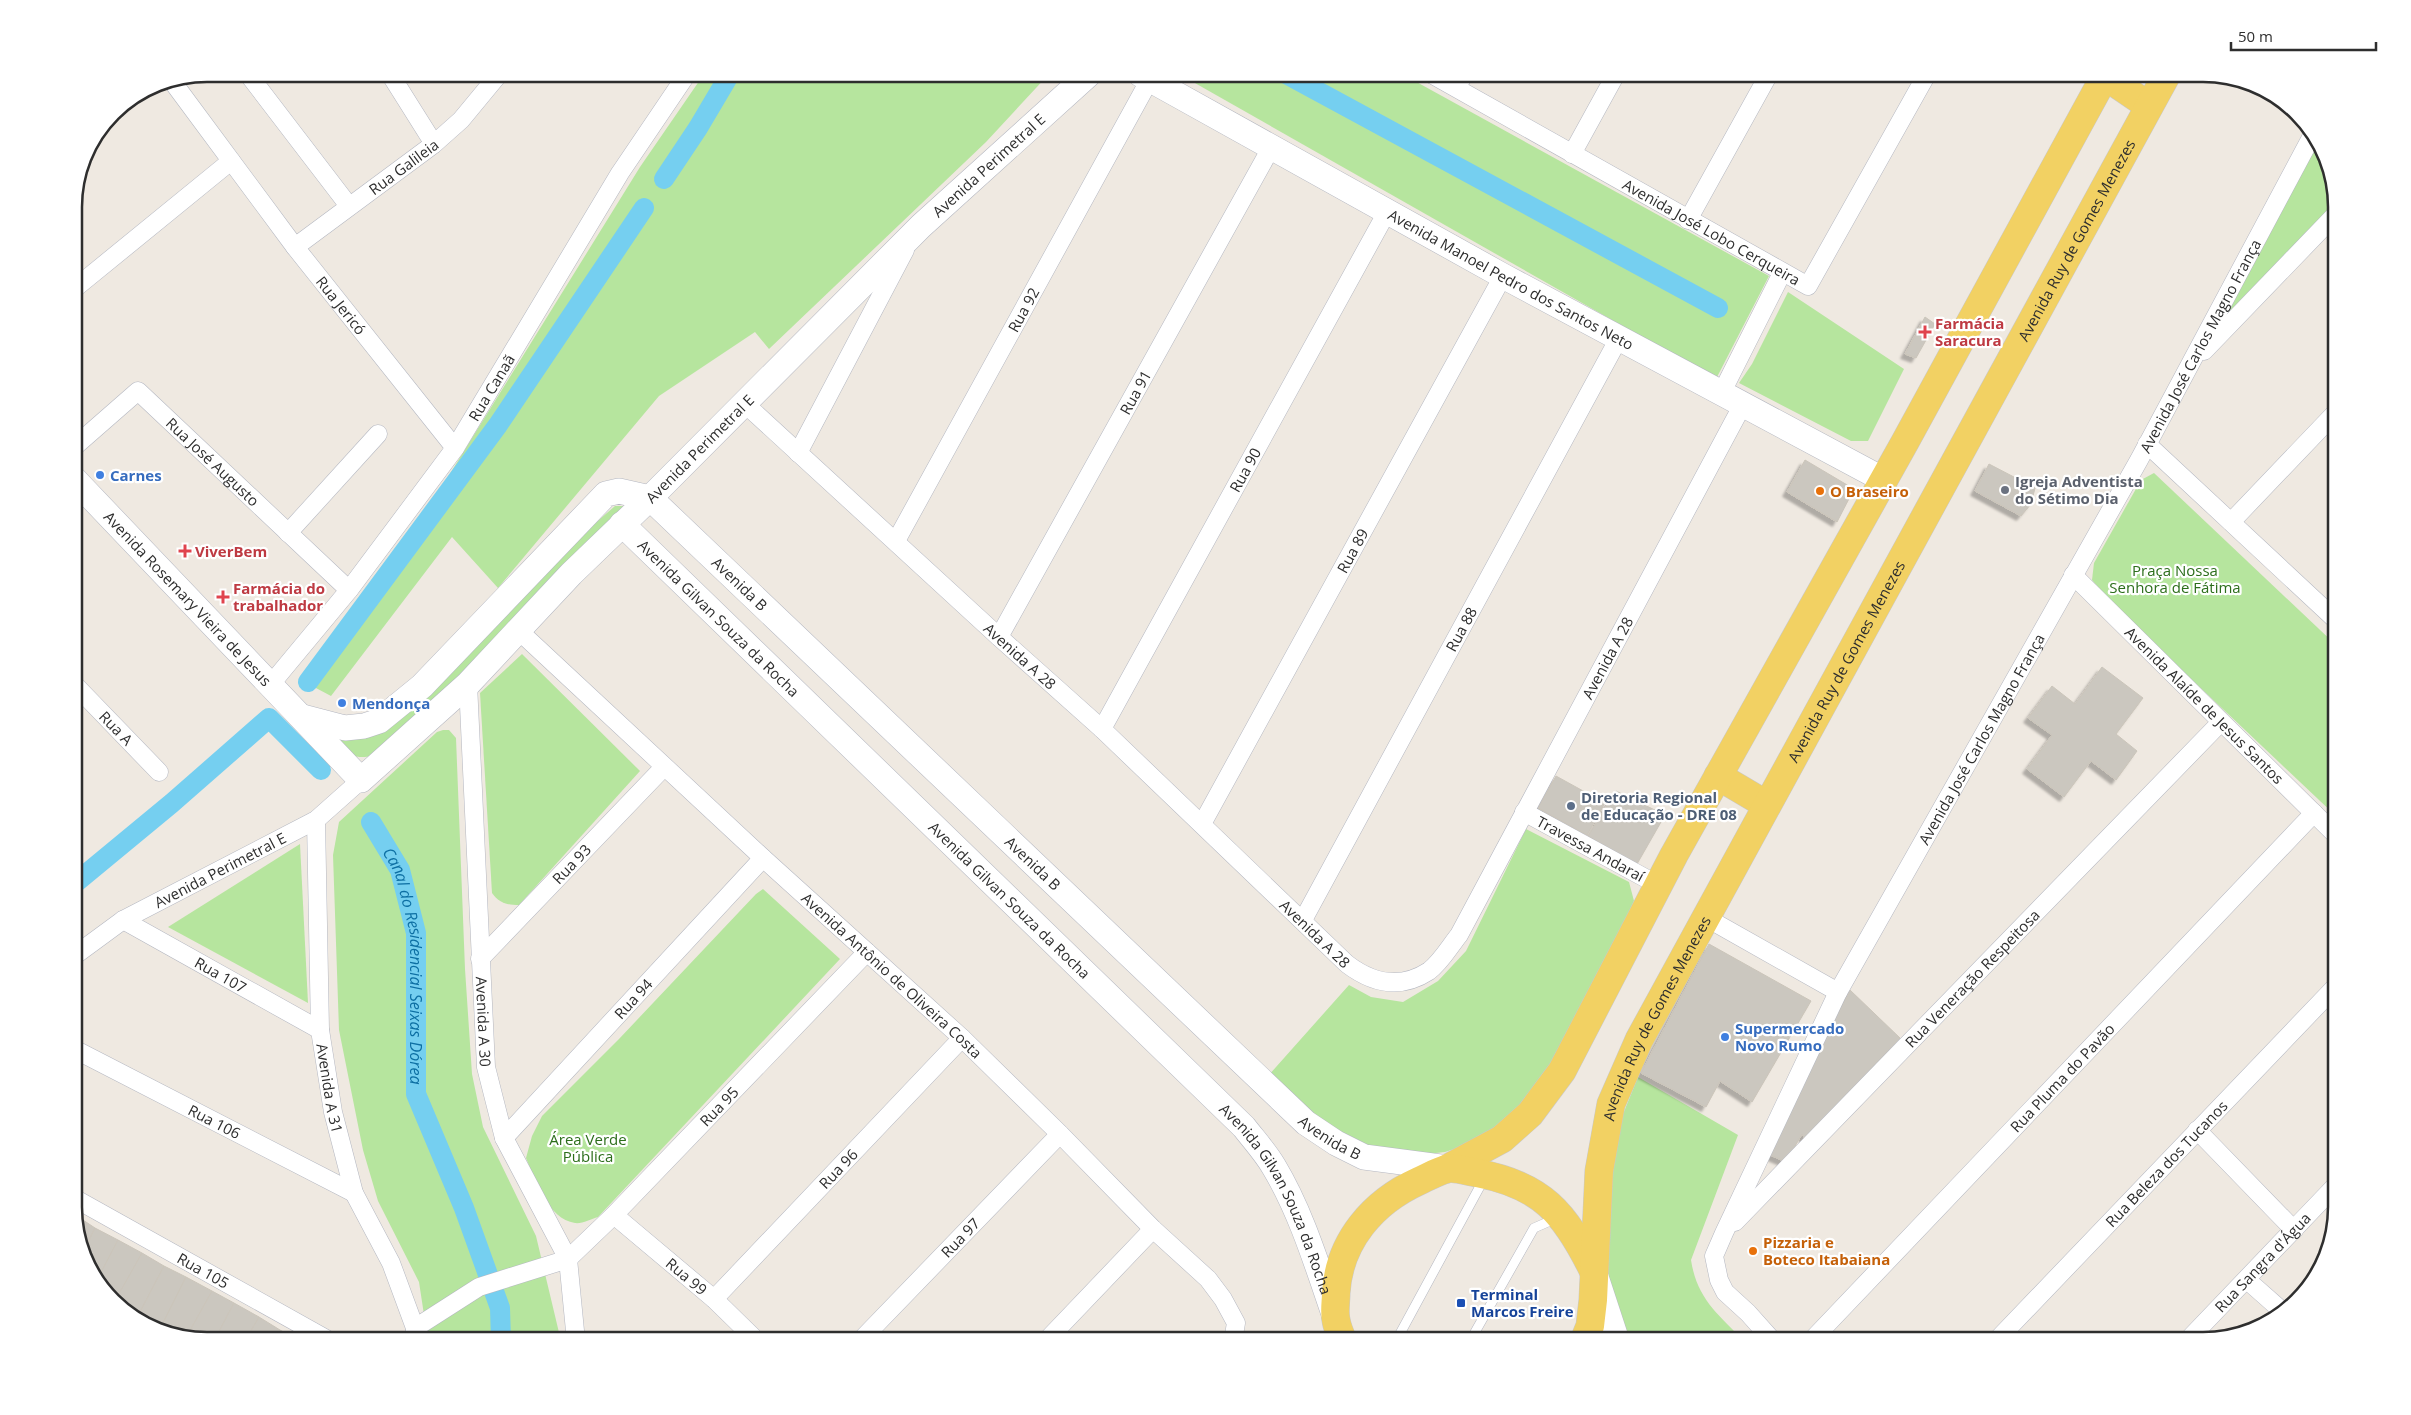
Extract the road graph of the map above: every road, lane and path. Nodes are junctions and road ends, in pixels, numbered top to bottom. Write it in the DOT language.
graph roads {
  1 [pos="1462,82"];
  2 [pos="1611,82"];
  3 [pos="1764,82"];
  4 [pos="1922,82"];
  5 [pos="2102,82"];
  6 [pos="2116,82"];
  7 [pos="2162,82"];
  8 [pos="255,83"];
  9 [pos="396,83"];
  10 [pos="492,83"];
  11 [pos="681,83"];
  12 [pos="1080,83"];
  13 [pos="1142,83"];
  14 [pos="1157,83"];
  15 [pos="176,87"];
  16 [pos="2149,106"];
  17 [pos="2309,141"];
  18 [pos="434,144"];
  19 [pos="1272,146"];
  20 [pos="1572,154"];
  21 [pos="231,161"];
  22 [pos="348,206"];
  23 [pos="1388,210"];
  24 [pos="1688,220"];
  25 [pos="2328,222"];
  26 [pos="914,233"];
  27 [pos="295,246"];
  28 [pos="1782,273"];
  29 [pos="1503,276"];
  30 [pos="83,282"];
  31 [pos="1619,338"];
  32 [pos="2190,366"];
  33 [pos="1721,394"];
  34 [pos="743,402"];
  35 [pos="1742,406"];
  36 [pos="2328,420"];
  37 [pos="378,434"];
  38 [pos="83,440"];
  39 [pos="2147,444"];
  40 [pos="455,448"];
  41 [pos="798,453"];
  42 [pos="1884,480"];
  43 [pos="83,488"];
  44 [pos="650,498"];
  45 [pos="2231,522"];
  46 [pos="622,524"];
  47 [pos="288,533"];
  48 [pos="896,541"];
  49 [pos="2073,575"];
  50 [pos="349,590"];
  51 [pos="2328,608"];
  52 [pos="518,630"];
  53 [pos="999,637"];
  54 [pos="271,684"];
  55 [pos="468,684"];
  56 [pos="83,693"];
  57 [pos="303,717"];
  58 [pos="2220,722"];
  59 [pos="1102,729"];
  60 [pos="664,767"];
  61 [pos="159,772"];
  62 [pos="1718,776"];
  63 [pos="362,780"];
  64 [pos="1767,805"];
  65 [pos="1524,812"];
  66 [pos="2314,813"];
  67 [pos="316,820"];
  68 [pos="1202,824"];
  69 [pos="2328,827"];
  70 [pos="763,858"];
  71 [pos="1658,884"];
  72 [pos="1705,917"];
  73 [pos="123,920"];
  74 [pos="1304,920"];
  75 [pos="83,949"];
  76 [pos="867,952"];
  77 [pos="480,959"];
  78 [pos="1838,992"];
  79 [pos="2328,994"];
  80 [pos="320,1030"];
  81 [pos="962,1038"];
  82 [pos="83,1054"];
  83 [pos="2197,1130"];
  84 [pos="1060,1134"];
  85 [pos="504,1138"];
  86 [pos="1448,1168"];
  87 [pos="1486,1175"];
  88 [pos="354,1193"];
  89 [pos="2328,1194"];
  90 [pos="83,1203"];
  91 [pos="614,1215"];
  92 [pos="1562,1216"];
  93 [pos="1152,1229"];
  94 [pos="2294,1230"];
  95 [pos="1724,1233"];
  96 [pos="568,1259"];
  97 [pos="1594,1271"];
  98 [pos="2247,1280"];
  99 [pos="714,1299"];
  100 [pos="2279,1308"];
  101 [pos="314,1332"];
  102 [pos="414,1332"];
  103 [pos="419,1332"];
  104 [pos="575,1332"];
  105 [pos="748,1332"];
  106 [pos="869,1332"];
  107 [pos="1055,1332"];
  108 [pos="1234,1332"];
  109 [pos="1336,1332"];
  110 [pos="1337,1332"];
  111 [pos="1401,1332"];
  112 [pos="1475,1332"];
  113 [pos="1588,1332"];
  114 [pos="1613,1332"];
  115 [pos="1764,1332"];
  116 [pos="1820,1332"];
  117 [pos="2005,1332"];
  118 [pos="2196,1332"];
  1 -- 20 [label="street, Avenida José Lobo Cerqueira"];
  2 -- 20 [label="street"];
  3 -- 24 [label="street"];
  4 -- 28 [label="street, Avenida José Lobo Cerqueira"];
  5 -- 42 [label="main road"];
  6 -- 16 [label="main road"];
  7 -- 16 [label="main road, Avenida Ruy de Gomes Menezes"];
  8 -- 22 [label="street"];
  9 -- 18 [label="street"];
  10 -- 18 [label="street, Rua Galileia"];
  11 -- 40 [label="street, Rua Canaã"];
  12 -- 26 [label="street, Avenida Perimetral E"];
  13 -- 48 [label="street, Rua 92"];
  14 -- 19 [label="street, Avenida Manoel Pedro dos Santos Neto"];
  15 -- 21 [label="street, Rua Jericó"];
  16 -- 64 [label="main road, Avenida Ruy de Gomes Menezes"];
  17 -- 32 [label="street, Avenida José Carlos Magno França"];
  18 -- 22 [label="street, Rua Galileia"];
  19 -- 23 [label="street, Avenida Manoel Pedro dos Santos Neto"];
  19 -- 53 [label="street, Rua 91"];
  20 -- 24 [label="street, Avenida José Lobo Cerqueira"];
  21 -- 27 [label="street, Rua Jericó"];
  21 -- 30 [label="street"];
  22 -- 27 [label="street, Rua Galileia"];
  23 -- 29 [label="street, Avenida Manoel Pedro dos Santos Neto"];
  23 -- 59 [label="street, Rua 90"];
  24 -- 28 [label="street, Avenida José Lobo Cerqueira"];
  25 -- 32 [label="street"];
  26 -- 34 [label="street, Avenida Perimetral E"];
  26 -- 41 [label="street"];
  27 -- 40 [label="street, Rua Jericó"];
  28 -- 33 [label="street"];
  29 -- 31 [label="street, Avenida Manoel Pedro dos Santos Neto"];
  29 -- 68 [label="street, Rua 89"];
  31 -- 33 [label="street, Avenida Manoel Pedro dos Santos Neto"];
  31 -- 74 [label="street, Rua 88"];
  32 -- 39 [label="street, Avenida José Carlos Magno França"];
  33 -- 35 [label="street, Avenida Manoel Pedro dos Santos Neto"];
  34 -- 41 [label="street, Avenida A 28"];
  34 -- 44 [label="street, Avenida Perimetral E"];
  35 -- 42 [label="street, Avenida Manoel Pedro dos Santos Neto"];
  35 -- 65 [label="street, Avenida A 28"];
  36 -- 45 [label="street"];
  37 -- 47 [label="street"];
  38 -- 47 [label="street, Rua José Augusto"];
  39 -- 45 [label="street"];
  39 -- 49 [label="street, Avenida José Carlos Magno França"];
  40 -- 50 [label="street, Rua Canaã"];
  41 -- 48 [label="street, Avenida A 28"];
  42 -- 62 [label="main road"];
  43 -- 54 [label="street, Avenida Rosemary Vieira de Jesus"];
  44 -- 46 [label="street, Avenida Perimetral E"];
  44 -- 57 [label="street, Avenida Perimetral E"];
  44 -- 86 [label="street, Avenida B"];
  45 -- 51 [label="street"];
  46 -- 52 [label="street, Avenida Perimetral E"];
  46 -- 109 [label="street, Avenida Gilvan Souza da Rocha"];
  47 -- 50 [label="street, Rua José Augusto"];
  48 -- 53 [label="street, Avenida A 28"];
  49 -- 58 [label="street, Avenida Alaíde de Jesus Santos"];
  49 -- 78 [label="street, Avenida José Carlos Magno França"];
  50 -- 54 [label="street, Rua Canaã"];
  52 -- 55 [label="street, Avenida Perimetral E"];
  52 -- 60 [label="street, Avenida Antônio de Oliveira Costa"];
  53 -- 59 [label="street, Avenida A 28"];
  54 -- 57 [label="street, Avenida Rosemary Vieira de Jesus"];
  55 -- 63 [label="street, Avenida Perimetral E"];
  55 -- 77 [label="street, Avenida A 30"];
  56 -- 61 [label="street, Rua A"];
  57 -- 63 [label="street"];
  58 -- 66 [label="street, Avenida Alaíde de Jesus Santos"];
  58 -- 95 [label="street, Rua Veneração Respeitosa"];
  59 -- 68 [label="street, Avenida A 28"];
  60 -- 70 [label="street, Avenida Antônio de Oliveira Costa"];
  60 -- 77 [label="street, Rua 93"];
  62 -- 64 [label="main road"];
  62 -- 71 [label="main road"];
  63 -- 67 [label="street, Avenida Perimetral E"];
  64 -- 72 [label="main road, Avenida Ruy de Gomes Menezes"];
  65 -- 71 [label="street, Travessa Andaraí"];
  65 -- 74 [label="street, Avenida A 28"];
  66 -- 69 [label="street, Avenida Alaíde de Jesus Santos"];
  66 -- 116 [label="street, Rua Pluma do Pavão"];
  67 -- 73 [label="street, Avenida Perimetral E"];
  67 -- 80 [label="street, Avenida A 31"];
  68 -- 74 [label="street, Avenida A 28"];
  70 -- 76 [label="street, Avenida Antônio de Oliveira Costa"];
  70 -- 85 [label="street, Rua 94"];
  71 -- 86 [label="main road"];
  72 -- 78 [label="street"];
  72 -- 97 [label="main road, Avenida Ruy de Gomes Menezes"];
  73 -- 75 [label="street, Avenida Perimetral E"];
  73 -- 80 [label="street, Rua 107"];
  76 -- 81 [label="street, Avenida Antônio de Oliveira Costa"];
  76 -- 91 [label="street, Rua 95"];
  77 -- 85 [label="street, Avenida A 30"];
  78 -- 95 [label="street, Avenida José Carlos Magno França"];
  79 -- 83 [label="street, Rua Beleza dos Tucanos"];
  80 -- 88 [label="street, Avenida A 31"];
  81 -- 84 [label="street, Avenida Antônio de Oliveira Costa"];
  81 -- 99 [label="street, Rua 96"];
  82 -- 88 [label="street, Rua 106"];
  83 -- 94 [label="street"];
  83 -- 117 [label="street, Rua Beleza dos Tucanos"];
  84 -- 93 [label="street, Avenida Antônio de Oliveira Costa"];
  84 -- 106 [label="street, Rua 97"];
  85 -- 96 [label="street, Avenida A 30"];
  86 -- 87 [label="main road"];
  86 -- 110 [label="main road"];
  87 -- 92 [label="main road"];
  87 -- 111 [label="lane"];
  88 -- 102 [label="street, Avenida A 31"];
  89 -- 94 [label="street, Rua Sangra d'Água"];
  90 -- 101 [label="street, Rua 105"];
  91 -- 96 [label="street, Rua 95"];
  91 -- 99 [label="street, Rua 99"];
  92 -- 97 [label="main road"];
  92 -- 112 [label="lane"];
  93 -- 107 [label="street"];
  93 -- 108 [label="street, Avenida Antônio de Oliveira Costa"];
  94 -- 98 [label="street, Rua Sangra d'Água"];
  95 -- 115 [label="street, Avenida José Carlos Magno França"];
  96 -- 103 [label="street"];
  96 -- 104 [label="street, Avenida A 30"];
  97 -- 113 [label="main road, Avenida Ruy de Gomes Menezes"];
  97 -- 114 [label="street"];
  98 -- 100 [label="street"];
  98 -- 118 [label="street, Rua Sangra d'Água"];
  99 -- 105 [label="street, Rua 99"];
}
